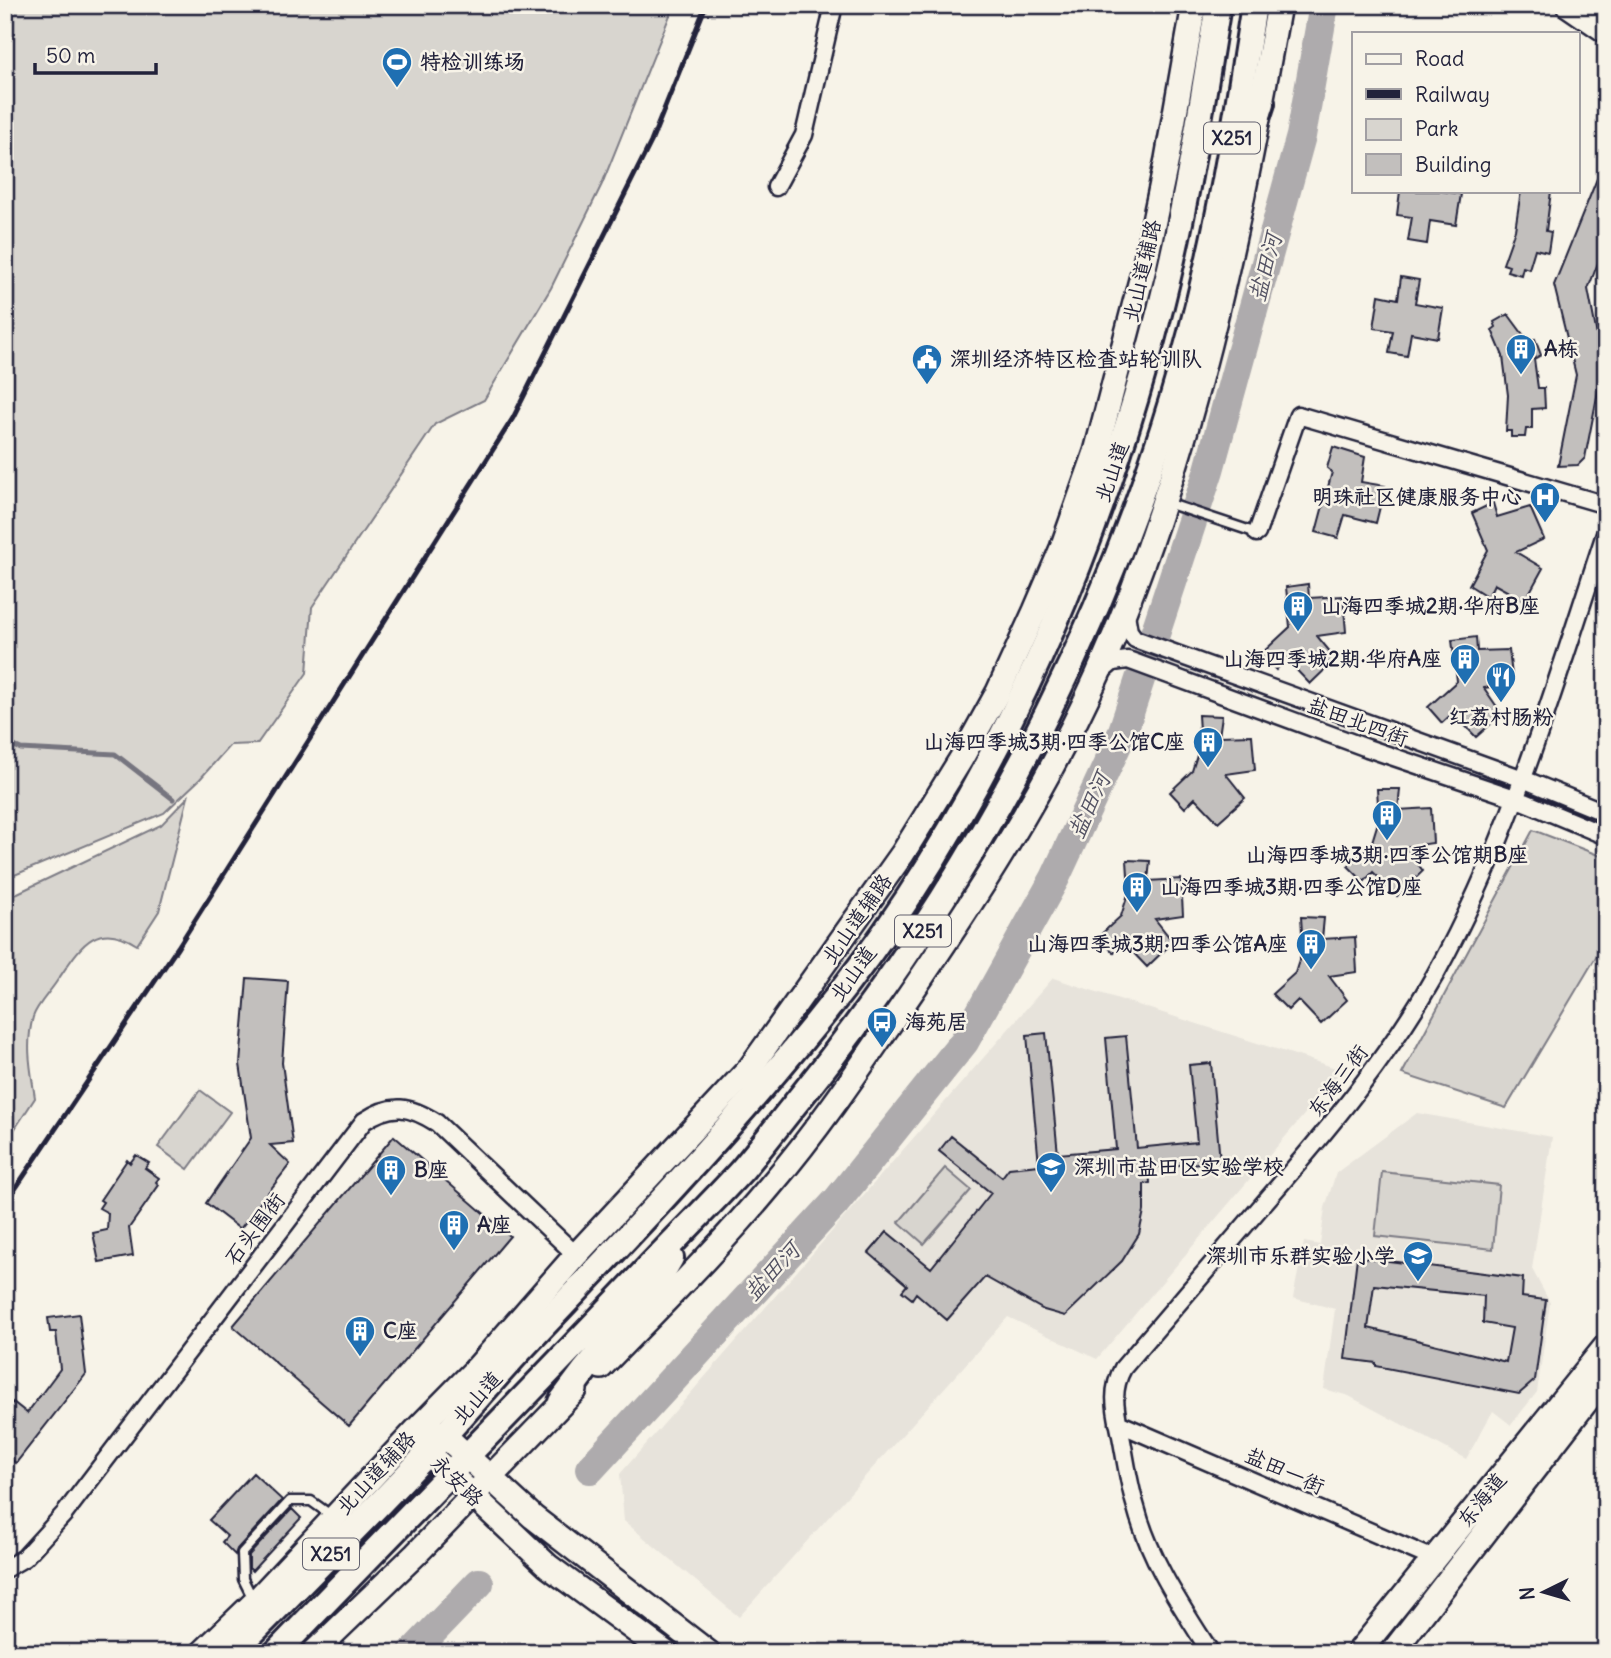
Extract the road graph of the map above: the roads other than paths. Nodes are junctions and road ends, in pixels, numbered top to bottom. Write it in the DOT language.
graph roads {
  1 [pos="834,5"];
  2 [pos="1194,5"];
  3 [pos="1218,5"];
  4 [pos="1254,5"];
  5 [pos="1279,5"];
  6 [pos="1568,5"];
  7 [pos="1606,32"];
  8 [pos="1262,103"];
  9 [pos="776,187"];
  10 [pos="1206,271"];
  11 [pos="1170,505"];
  12 [pos="1606,505"];
  13 [pos="1606,531"];
  14 [pos="1257,533"];
  15 [pos="1126,606"];
  16 [pos="1035,611"];
  17 [pos="1049,637"];
  18 [pos="1098,675"];
  19 [pos="1523,779"];
  20 [pos="1516,798"];
  21 [pos="1606,813"];
  22 [pos="1606,836"];
  23 [pos="758,1075"];
  24 [pos="694,1219"];
  25 [pos="576,1255"];
  26 [pos="1606,1346"];
  27 [pos="1606,1376"];
  28 [pos="562,1402"];
  29 [pos="1118,1423"];
  30 [pos="419,1426"];
  31 [pos="444,1435"];
  32 [pos="428,1453"];
  33 [pos="468,1456"];
  34 [pos="449,1474"];
  35 [pos="489,1478"];
  36 [pos="472,1497"];
  37 [pos="334,1517"];
  38 [pos="1434,1559"];
  39 [pos="5,1569"];
  40 [pos="254,1603"];
  41 [pos="202,1653"];
  42 [pos="230,1653"];
  43 [pos="276,1653"];
  44 [pos="313,1653"];
  45 [pos="666,1653"];
  46 [pos="709,1653"];
  47 [pos="1211,1653"];
  48 [pos="1358,1653"];
  49 [pos="1392,1653"];
  1 -- 9 [label="street"];
  2 -- 16 [label="street, 北山道辅路"];
  3 -- 17 [label="main road, 北山道 / X251"];
  4 -- 10 [label="main road, 北山道 / X251"];
  5 -- 8 [label="street"];
  6 -- 7 [label="street"];
  8 -- 10 [label="main road"];
  8 -- 11 [label="street"];
  10 -- 24 [label="main road, 北山道 / X251"];
  11 -- 14 [label="lane"];
  11 -- 15 [label="street"];
  12 -- 14 [label="street"];
  13 -- 19 [label="street, 东海三街"];
  15 -- 18 [label="street"];
  15 -- 19 [label="street, 盐田北四街"];
  16 -- 17 [label="street"];
  16 -- 23 [label="street, 北山道辅路"];
  17 -- 23 [label="main road, 北山道 / X251"];
  18 -- 20 [label="street, 盐田北四街"];
  18 -- 28 [label="street"];
  19 -- 20 [label="street, 东海三街"];
  19 -- 21 [label="street, 盐田北四街"];
  20 -- 22 [label="street, 盐田北四街"];
  20 -- 29 [label="street, 东海三街"];
  23 -- 25 [label="street, 北山道辅路"];
  23 -- 31 [label="main road, 北山道 / X251"];
  24 -- 28 [label="main road"];
  24 -- 33 [label="main road, 北山道 / X251"];
  25 -- 30 [label="street, 北山道辅路"];
  25 -- 39 [label="street, 石头围街"];
  26 -- 38 [label="street, 东海道"];
  27 -- 49 [label="street, 东海道"];
  28 -- 35 [label="street"];
  29 -- 38 [label="street, 盐田一街"];
  29 -- 47 [label="street"];
  30 -- 31 [label="street, 永安路"];
  30 -- 32 [label="street, 永安路"];
  30 -- 37 [label="street, 北山道辅路"];
  31 -- 32 [label="main road, 北山道 / X251"];
  31 -- 33 [label="street, 永安路"];
  32 -- 34 [label="street, 永安路"];
  32 -- 42 [label="main road, 北山道 / X251"];
  33 -- 34 [label="main road, 北山道 / X251"];
  33 -- 35 [label="street, 永安路"];
  34 -- 36 [label="street, 永安路"];
  34 -- 43 [label="main road, 北山道 / X251"];
  35 -- 36 [label="street"];
  35 -- 46 [label="street, 永安路"];
  36 -- 44 [label="street"];
  36 -- 45 [label="street, 永安路"];
  37 -- 40 [label="street, 北山道辅路"];
  37 -- 40 [label="lane"];
  38 -- 48 [label="street, 东海道"];
  40 -- 41 [label="street, 北山道辅路"];
  40 -- 42 [label="lane"];
}
